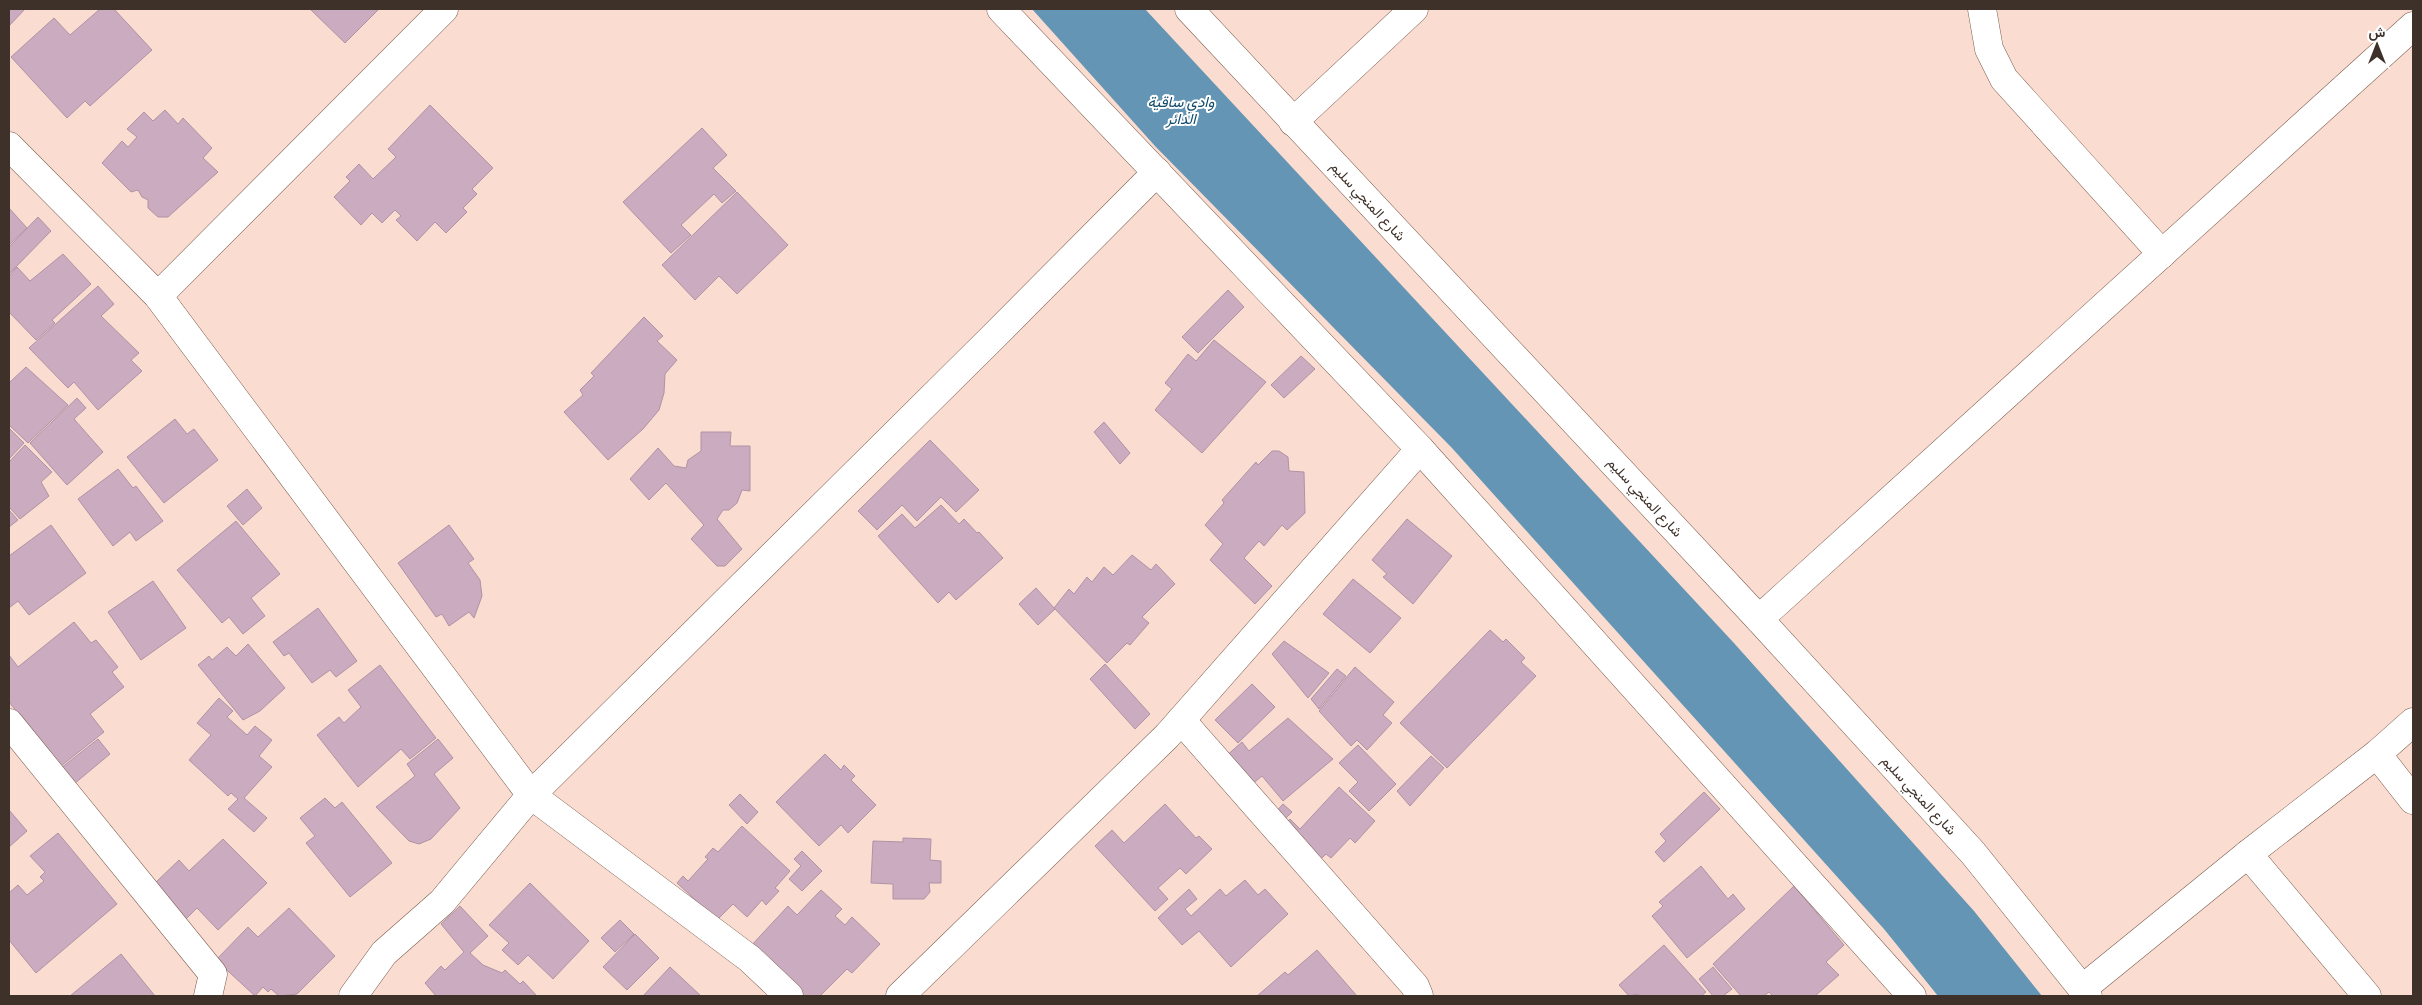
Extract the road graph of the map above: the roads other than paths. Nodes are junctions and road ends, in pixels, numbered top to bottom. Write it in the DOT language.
graph roads {
  1 [pos="444,9"];
  2 [pos="1001,9"];
  3 [pos="1189,9"];
  4 [pos="1414,9"];
  5 [pos="1982,9"];
  6 [pos="2413,26"];
  7 [pos="1294,122"];
  8 [pos="9,146"];
  9 [pos="1157,172"];
  10 [pos="2162,254"];
  11 [pos="158,296"];
  12 [pos="1420,449"];
  13 [pos="1758,618"];
  14 [pos="1182,720"];
  15 [pos="2413,722"];
  16 [pos="9,724"];
  17 [pos="2377,754"];
  18 [pos="531,795"];
  19 [pos="2413,800"];
  20 [pos="2248,854"];
  21 [pos="2085,992"];
  22 [pos="208,996"];
  23 [pos="353,996"];
  24 [pos="789,996"];
  25 [pos="900,996"];
  26 [pos="1419,996"];
  27 [pos="1912,996"];
  28 [pos="2367,996"];
  1 -- 11 [label="street"];
  2 -- 9 [label="street"];
  3 -- 7 [label="street, شارع المنجي سليم"];
  4 -- 7 [label="street"];
  5 -- 10 [label="street"];
  6 -- 10 [label="street"];
  7 -- 13 [label="street, شارع المنجي سليم"];
  8 -- 11 [label="street"];
  9 -- 12 [label="street"];
  9 -- 18 [label="street"];
  10 -- 13 [label="street"];
  11 -- 18 [label="street"];
  12 -- 14 [label="street"];
  12 -- 27 [label="street"];
  13 -- 21 [label="street, شارع المنجي سليم"];
  14 -- 25 [label="street"];
  14 -- 26 [label="street"];
  15 -- 17 [label="street"];
  16 -- 22 [label="street"];
  17 -- 19 [label="street"];
  17 -- 20 [label="street"];
  18 -- 23 [label="street"];
  18 -- 24 [label="street"];
  20 -- 21 [label="street"];
  20 -- 28 [label="street"];
}
